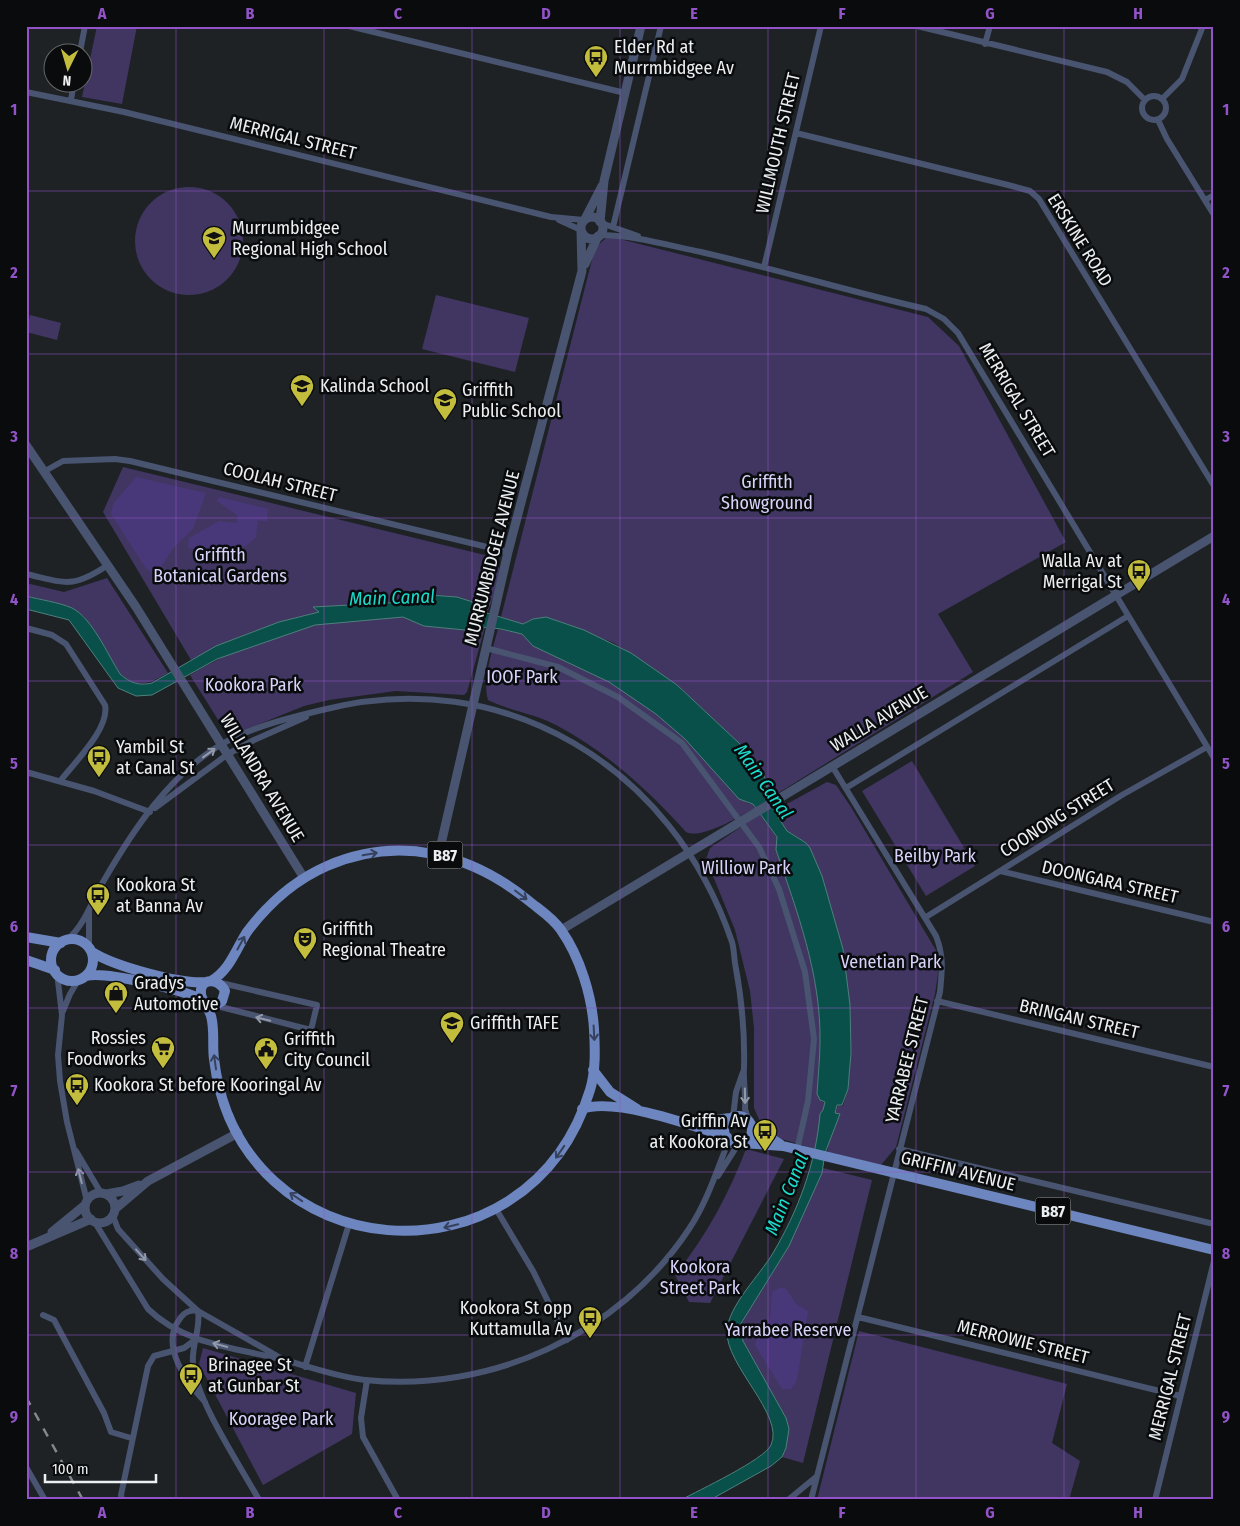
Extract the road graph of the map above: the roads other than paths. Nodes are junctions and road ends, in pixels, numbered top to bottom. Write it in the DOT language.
graph roads {
  1 [pos="85,26"];
  2 [pos="349,26"];
  3 [pos="641,26"];
  4 [pos="661,26"];
  5 [pos="821,26"];
  6 [pos="917,26"];
  7 [pos="990,26"];
  8 [pos="1203,26"];
  9 [pos="82,42"];
  10 [pos="985,44"];
  11 [pos="26,92"];
  12 [pos="72,92"];
  13 [pos="625,94"];
  14 [pos="1162,99"];
  15 [pos="71,100"];
  16 [pos="1145,100"];
  17 [pos="1158,120"];
  18 [pos="796,133"];
  19 [pos="604,181"];
  20 [pos="1214,195"];
  21 [pos="1205,200"];
  22 [pos="1214,215"];
  23 [pos="601,222"];
  24 [pos="583,225"];
  25 [pos="613,227"];
  26 [pos="599,236"];
  27 [pos="654,242"];
  28 [pos="764,267"];
  29 [pos="582,271"];
  30 [pos="26,445"];
  31 [pos="45,471"];
  32 [pos="1214,486"];
  33 [pos="1214,536"];
  34 [pos="508,552"];
  35 [pos="108,565"];
  36 [pos="26,574"];
  37 [pos="1116,595"];
  38 [pos="1128,616"];
  39 [pos="26,628"];
  40 [pos="486,648"];
  41 [pos="473,704"];
  42 [pos="330,708"];
  43 [pos="222,744"];
  44 [pos="1207,747"];
  45 [pos="228,754"];
  46 [pos="1214,758"];
  47 [pos="832,766"];
  48 [pos="26,772"];
  49 [pos="62,780"];
  50 [pos="846,788"];
  51 [pos="150,812"];
  52 [pos="741,822"];
  53 [pos="690,852"];
  54 [pos="439,853"];
  55 [pos="1000,871"];
  56 [pos="304,878"];
  57 [pos="89,910"];
  58 [pos="926,917"];
  59 [pos="1214,922"];
  60 [pos="561,930"];
  61 [pos="26,937"];
  62 [pos="64,941"];
  63 [pos="90,950"];
  64 [pos="26,960"];
  65 [pos="56,972"];
  66 [pos="152,973"];
  67 [pos="82,977"];
  68 [pos="212,982"];
  69 [pos="149,985"];
  70 [pos="936,1001"];
  71 [pos="207,1003"];
  72 [pos="62,1015"];
  73 [pos="1214,1067"];
  74 [pos="593,1070"];
  75 [pos="744,1070"];
  76 [pos="582,1109"];
  77 [pos="644,1113"];
  78 [pos="659,1116"];
  79 [pos="732,1118"];
  80 [pos="750,1124"];
  81 [pos="238,1133"];
  82 [pos="734,1141"];
  83 [pos="783,1146"];
  84 [pos="899,1149"];
  85 [pos="75,1150"];
  86 [pos="798,1150"];
  87 [pos="893,1172"];
  88 [pos="148,1181"];
  89 [pos="710,1187"];
  90 [pos="103,1193"];
  91 [pos="86,1203"];
  92 [pos="496,1209"];
  93 [pos="114,1212"];
  94 [pos="92,1220"];
  95 [pos="349,1224"];
  96 [pos="1214,1224"];
  97 [pos="44,1238"];
  98 [pos="26,1247"];
  99 [pos="1214,1250"];
  100 [pos="1214,1261"];
  101 [pos="198,1311"];
  102 [pos="43,1315"];
  103 [pos="858,1317"];
  104 [pos="173,1328"];
  105 [pos="196,1339"];
  106 [pos="567,1340"];
  107 [pos="175,1352"];
  108 [pos="284,1360"];
  109 [pos="306,1367"];
  110 [pos="367,1380"];
  111 [pos="1180,1396"];
  112 [pos="205,1402"];
  113 [pos="131,1438"];
  114 [pos="26,1467"];
  115 [pos="816,1477"];
  116 [pos="45,1500"];
  117 [pos="122,1500"];
  118 [pos="259,1500"];
  119 [pos="398,1500"];
  120 [pos="788,1500"];
  121 [pos="811,1500"];
  122 [pos="1155,1500"];
  1 -- 9 [label="street"];
  2 -- 13 [label="street"];
  3 -- 13 [label="street, MURRUMBIDGEE AVENUE"];
  4 -- 25 [label="street"];
  5 -- 18 [label="street, WILLMOUTH STREET"];
  6 -- 10 [label="street"];
  7 -- 10 [label="street"];
  8 -- 14 [label="street"];
  10 -- 16 [label="street"];
  11 -- 15 [label="street, MERRIGAL STREET"];
  12 -- 15 [label="street"];
  13 -- 19 [label="street, MURRUMBIDGEE AVENUE"];
  14 -- 16 [label="street"];
  14 -- 17 [label="street"];
  15 -- 24 [label="street, MERRIGAL STREET"];
  16 -- 17 [label="street"];
  17 -- 21 [label="street"];
  18 -- 28 [label="street, WILLMOUTH STREET"];
  18 -- 32 [label="street, ERSKINE ROAD"];
  19 -- 23 [label="street, MURRUMBIDGEE AVENUE"];
  19 -- 24 [label="street, MURRUMBIDGEE AVENUE"];
  20 -- 21 [label="street"];
  21 -- 22 [label="street"];
  23 -- 24 [label="street"];
  23 -- 25 [label="street, MERRIGAL STREET"];
  23 -- 26 [label="street"];
  24 -- 26 [label="street"];
  24 -- 29 [label="street, MURRUMBIDGEE AVENUE"];
  25 -- 27 [label="street, MERRIGAL STREET"];
  26 -- 27 [label="street, MERRIGAL STREET"];
  26 -- 29 [label="street, MURRUMBIDGEE AVENUE"];
  27 -- 28 [label="street, MERRIGAL STREET"];
  28 -- 37 [label="street, MERRIGAL STREET"];
  29 -- 34 [label="street, MURRUMBIDGEE AVENUE"];
  30 -- 31 [label="street, WILLANDRA AVENUE"];
  31 -- 34 [label="street, COOLAH STREET"];
  31 -- 35 [label="street, WILLANDRA AVENUE"];
  33 -- 37 [label="street, WALLA AVENUE"];
  34 -- 40 [label="street, MURRUMBIDGEE AVENUE"];
  35 -- 36 [label="street"];
  35 -- 43 [label="street, WILLANDRA AVENUE"];
  37 -- 38 [label="street, MERRIGAL STREET"];
  37 -- 47 [label="street, WALLA AVENUE"];
  38 -- 44 [label="street, MERRIGAL STREET"];
  38 -- 50 [label="street"];
  39 -- 49 [label="street"];
  40 -- 41 [label="street, MURRUMBIDGEE AVENUE"];
  40 -- 52 [label="street"];
  41 -- 42 [label="street"];
  41 -- 53 [label="street"];
  41 -- 54 [label="street, MURRUMBIDGEE AVENUE"];
  42 -- 43 [label="street"];
  42 -- 45 [label="street"];
  43 -- 45 [label="street, WILLANDRA AVENUE"];
  51 -- 43 [label="street, one-way"];
  44 -- 46 [label="street, MERRIGAL STREET"];
  44 -- 55 [label="street, COONONG STREET"];
  45 -- 51 [label="street"];
  45 -- 56 [label="street, WILLANDRA AVENUE"];
  47 -- 50 [label="street, YARRABEE STREET"];
  47 -- 52 [label="street, WALLA AVENUE"];
  48 -- 49 [label="street"];
  49 -- 51 [label="street"];
  50 -- 58 [label="street, YARRABEE STREET"];
  51 -- 57 [label="street"];
  52 -- 53 [label="street, WALLA AVENUE"];
  52 -- 86 [label="street"];
  53 -- 60 [label="street, WALLA AVENUE"];
  53 -- 75 [label="street"];
  56 -- 54 [label="main road, B87, one-way"];
  54 -- 60 [label="main road, B87, one-way"];
  55 -- 58 [label="street, COONONG STREET"];
  55 -- 59 [label="street, DOONGARA STREET"];
  68 -- 56 [label="main road, B87, one-way"];
  57 -- 62 [label="street"];
  57 -- 63 [label="street"];
  58 -- 70 [label="street, YARRABEE STREET"];
  60 -- 74 [label="main road, B87, one-way"];
  61 -- 62 [label="main road"];
  62 -- 63 [label="main road"];
  62 -- 65 [label="main road"];
  63 -- 66 [label="main road"];
  63 -- 67 [label="main road"];
  64 -- 65 [label="main road"];
  65 -- 67 [label="main road"];
  65 -- 72 [label="street"];
  66 -- 68 [label="main road"];
  66 -- 69 [label="main road"];
  67 -- 69 [label="main road"];
  67 -- 72 [label="street"];
  68 -- 71 [label="main road, B87"];
  68 -- 71 [label="main road"];
  68 -- 71 [label="street, one-way"];
  69 -- 71 [label="main road"];
  70 -- 73 [label="street, BRINGAN STREET"];
  70 -- 84 [label="street, YARRABEE STREET"];
  81 -- 71 [label="main road, B87, one-way"];
  72 -- 85 [label="street"];
  74 -- 76 [label="main road, B87"];
  74 -- 77 [label="main road, GRIFFIN AVENUE / B87"];
  75 -- 79 [label="street"];
  75 -- 80 [label="street, one-way"];
  76 -- 77 [label="main road, GRIFFIN AVENUE / B87"];
  76 -- 92 [label="main road, B87, one-way"];
  77 -- 78 [label="main road, GRIFFIN AVENUE / B87"];
  78 -- 79 [label="main road, GRIFFIN AVENUE / B87"];
  78 -- 82 [label="main road, GRIFFIN AVENUE / B87"];
  79 -- 80 [label="main road, B87"];
  79 -- 82 [label="main road"];
  80 -- 82 [label="main road"];
  80 -- 83 [label="main road, GRIFFIN AVENUE / B87"];
  81 -- 88 [label="street"];
  95 -- 81 [label="main road, B87, one-way"];
  82 -- 83 [label="main road, GRIFFIN AVENUE / B87"];
  82 -- 89 [label="street"];
  82 -- 89 [label="street"];
  83 -- 86 [label="main road, GRIFFIN AVENUE / B87"];
  84 -- 87 [label="street, YARRABEE STREET"];
  84 -- 96 [label="street, GRIFFIN AVENUE"];
  85 -- 90 [label="street"];
  91 -- 85 [label="street, one-way"];
  86 -- 87 [label="main road, GRIFFIN AVENUE / B87"];
  87 -- 99 [label="main road, GRIFFIN AVENUE / B87"];
  87 -- 103 [label="street, YARRABEE STREET"];
  88 -- 90 [label="street"];
  88 -- 93 [label="street"];
  89 -- 106 [label="street"];
  90 -- 91 [label="street"];
  90 -- 93 [label="street"];
  91 -- 94 [label="street"];
  91 -- 97 [label="street"];
  92 -- 95 [label="main road, B87, one-way"];
  92 -- 106 [label="street"];
  93 -- 94 [label="street"];
  93 -- 101 [label="street, one-way"];
  94 -- 97 [label="street"];
  94 -- 104 [label="street"];
  95 -- 109 [label="street"];
  97 -- 98 [label="street"];
  100 -- 111 [label="street, MERRIGAL STREET"];
  101 -- 104 [label="street"];
  101 -- 105 [label="street"];
  101 -- 108 [label="street"];
  102 -- 113 [label="street"];
  103 -- 111 [label="street, MERROWIE STREET"];
  103 -- 115 [label="street, YARRABEE STREET"];
  104 -- 105 [label="street"];
  104 -- 107 [label="street"];
  105 -- 107 [label="street"];
  108 -- 105 [label="street, one-way"];
  105 -- 112 [label="street"];
  106 -- 110 [label="street"];
  107 -- 112 [label="street"];
  107 -- 113 [label="street"];
  108 -- 109 [label="street"];
  109 -- 110 [label="street"];
  110 -- 119 [label="street"];
  111 -- 122 [label="street, MERRIGAL STREET"];
  112 -- 118 [label="street"];
  113 -- 117 [label="street"];
  114 -- 116 [label="street"];
  115 -- 120 [label="street"];
  115 -- 121 [label="street, YARRABEE STREET"];
}
